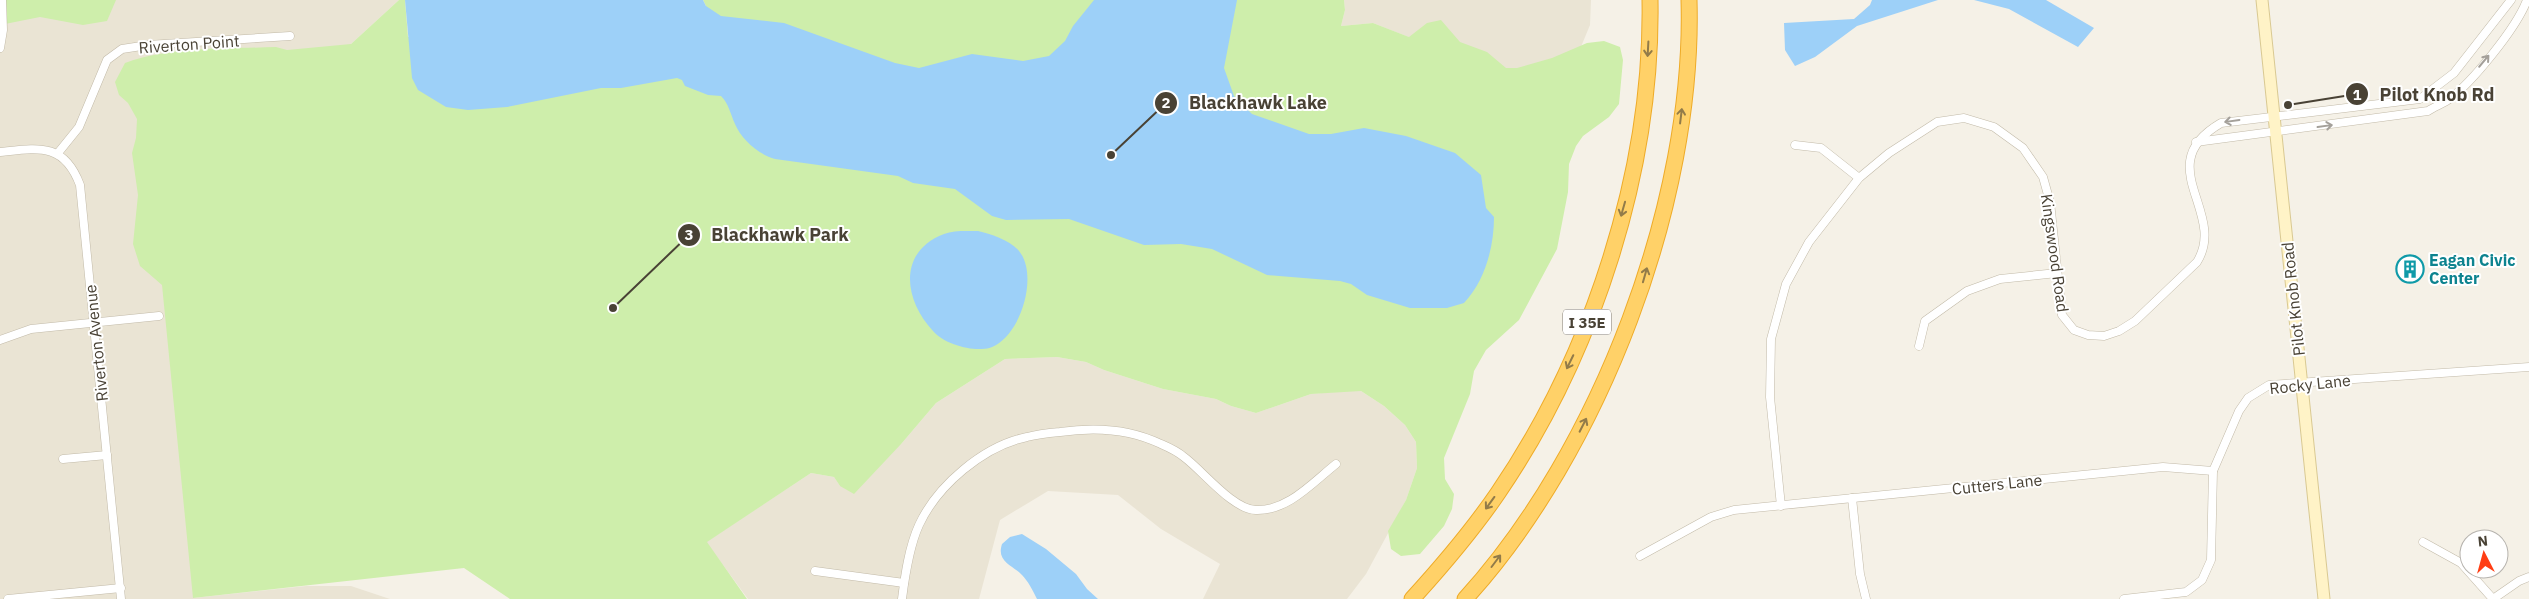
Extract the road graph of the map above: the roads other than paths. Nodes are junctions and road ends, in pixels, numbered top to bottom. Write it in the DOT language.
graph roads {
  1 [pos="2,0"];
  2 [pos="1650,0"];
  3 [pos="1689,0"];
  4 [pos="2262,0"];
  5 [pos="2511,0"];
  6 [pos="2528,0"];
  7 [pos="290,36"];
  8 [pos="0,48"];
  9 [pos="2275,115"];
  10 [pos="2277,133"];
  11 [pos="2196,142"];
  12 [pos="1795,145"];
  13 [pos="0,152"];
  14 [pos="58,153"];
  15 [pos="1859,178"];
  16 [pos="2057,273"];
  17 [pos="159,316"];
  18 [pos="94,322"];
  19 [pos="0,340"];
  20 [pos="1919,346"];
  21 [pos="2529,367"];
  22 [pos="2302,383"];
  23 [pos="107,455"];
  24 [pos="63,459"];
  25 [pos="1336,464"];
  26 [pos="2213,471"];
  27 [pos="1852,498"];
  28 [pos="1781,506"];
  29 [pos="2423,542"];
  30 [pos="1640,556"];
  31 [pos="815,571"];
  32 [pos="2529,577"];
  33 [pos="904,583"];
  34 [pos="121,588"];
  35 [pos="8,599"];
  36 [pos="122,599"];
  37 [pos="902,599"];
  38 [pos="1412,599"];
  39 [pos="1465,599"];
  40 [pos="1866,599"];
  41 [pos="2124,599"];
  42 [pos="2324,599"];
  43 [pos="2493,599"];
  1 -- 8 [label="street"];
  2 -- 38 [label="highway, I 35E, one-way"];
  39 -- 3 [label="highway, I 35E, one-way"];
  4 -- 9 [label="main road, Pilot Knob Road"];
  5 -- 9 [label="street"];
  10 -- 6 [label="street, one-way"];
  7 -- 14 [label="street, Riverton Point"];
  9 -- 10 [label="main road, Pilot Knob Road"];
  9 -- 11 [label="street, one-way"];
  10 -- 11 [label="street"];
  10 -- 22 [label="main road, Pilot Knob Road"];
  11 -- 16 [label="street, Kingswood Road"];
  12 -- 15 [label="street"];
  13 -- 14 [label="street"];
  14 -- 18 [label="street, Riverton Avenue"];
  15 -- 16 [label="street, Kingswood Road"];
  15 -- 28 [label="street, Kingswood Road"];
  16 -- 20 [label="street"];
  17 -- 18 [label="street"];
  18 -- 19 [label="street"];
  18 -- 23 [label="street, Riverton Avenue"];
  21 -- 22 [label="street, Rocky Lane"];
  22 -- 26 [label="street, Rocky Lane"];
  22 -- 42 [label="main road, Pilot Knob Road"];
  23 -- 24 [label="street"];
  23 -- 34 [label="street, Riverton Avenue"];
  25 -- 33 [label="street"];
  26 -- 27 [label="street, Cutters Lane"];
  26 -- 41 [label="street, Rocky Lane"];
  27 -- 28 [label="street, Cutters Lane"];
  27 -- 40 [label="street"];
  28 -- 30 [label="street, Cutters Lane"];
  29 -- 43 [label="street"];
  31 -- 33 [label="street"];
  32 -- 43 [label="street"];
  33 -- 37 [label="street"];
  34 -- 35 [label="street"];
  34 -- 36 [label="street, Riverton Avenue"];
}
